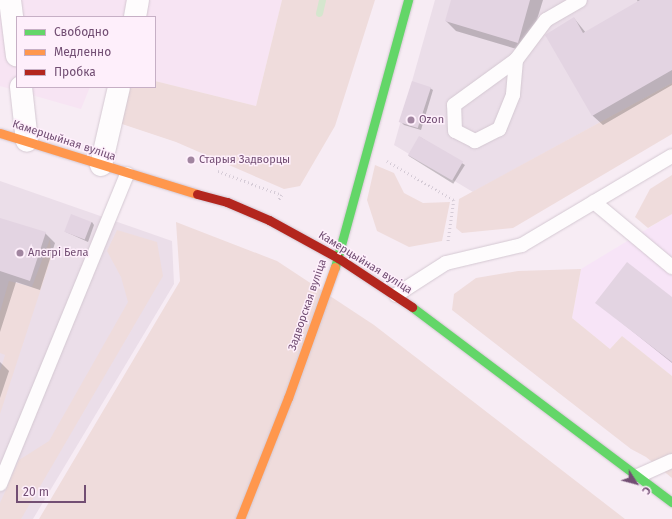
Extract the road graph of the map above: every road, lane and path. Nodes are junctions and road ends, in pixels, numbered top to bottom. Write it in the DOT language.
graph roads {
  1 [pos="10,0"];
  2 [pos="138,0"];
  3 [pos="408,0"];
  4 [pos="580,0"];
  5 [pos="135,16"];
  6 [pos="16,48"];
  7 [pos="516,60"];
  8 [pos="21,88"];
  9 [pos="119,88"];
  10 [pos="0,133"];
  11 [pos="27,141"];
  12 [pos="367,149"];
  13 [pos="672,156"];
  14 [pos="101,165"];
  15 [pos="127,174"];
  16 [pos="594,202"];
  17 [pos="338,258"];
  18 [pos="446,263"];
  19 [pos="672,267"];
  20 [pos="396,295"];
  21 [pos="672,461"];
  22 [pos="638,476"];
  23 [pos="0,484"];
  24 [pos="672,502"];
  25 [pos="240,519"];
  1 -- 6 [label="street"];
  2 -- 5 [label="street"];
  3 -- 12 [label="main road, Задворская вуліца"];
  4 -- 7 [label="lane"];
  7 -- 7 [label="lane"];
  8 -- 11 [label="street"];
  9 -- 14 [label="street"];
  10 -- 11 [label="main road, Камерцыйная вуліца"];
  11 -- 14 [label="main road, Камерцыйная вуліца"];
  12 -- 17 [label="main road, Задворская вуліца"];
  12 -- 18 [label="path"];
  13 -- 16 [label="lane"];
  14 -- 15 [label="main road, Камерцыйная вуліца"];
  15 -- 17 [label="main road, Камерцыйная вуліца"];
  15 -- 23 [label="lane"];
  16 -- 18 [label="lane"];
  16 -- 19 [label="lane"];
  17 -- 20 [label="main road, Камерцыйная вуліца"];
  17 -- 25 [label="main road, Задворская вуліца"];
  18 -- 20 [label="lane"];
  20 -- 22 [label="main road, Камерцыйная вуліца"];
  21 -- 22 [label="lane"];
  22 -- 24 [label="main road, Камерцыйная вуліца"];
}
